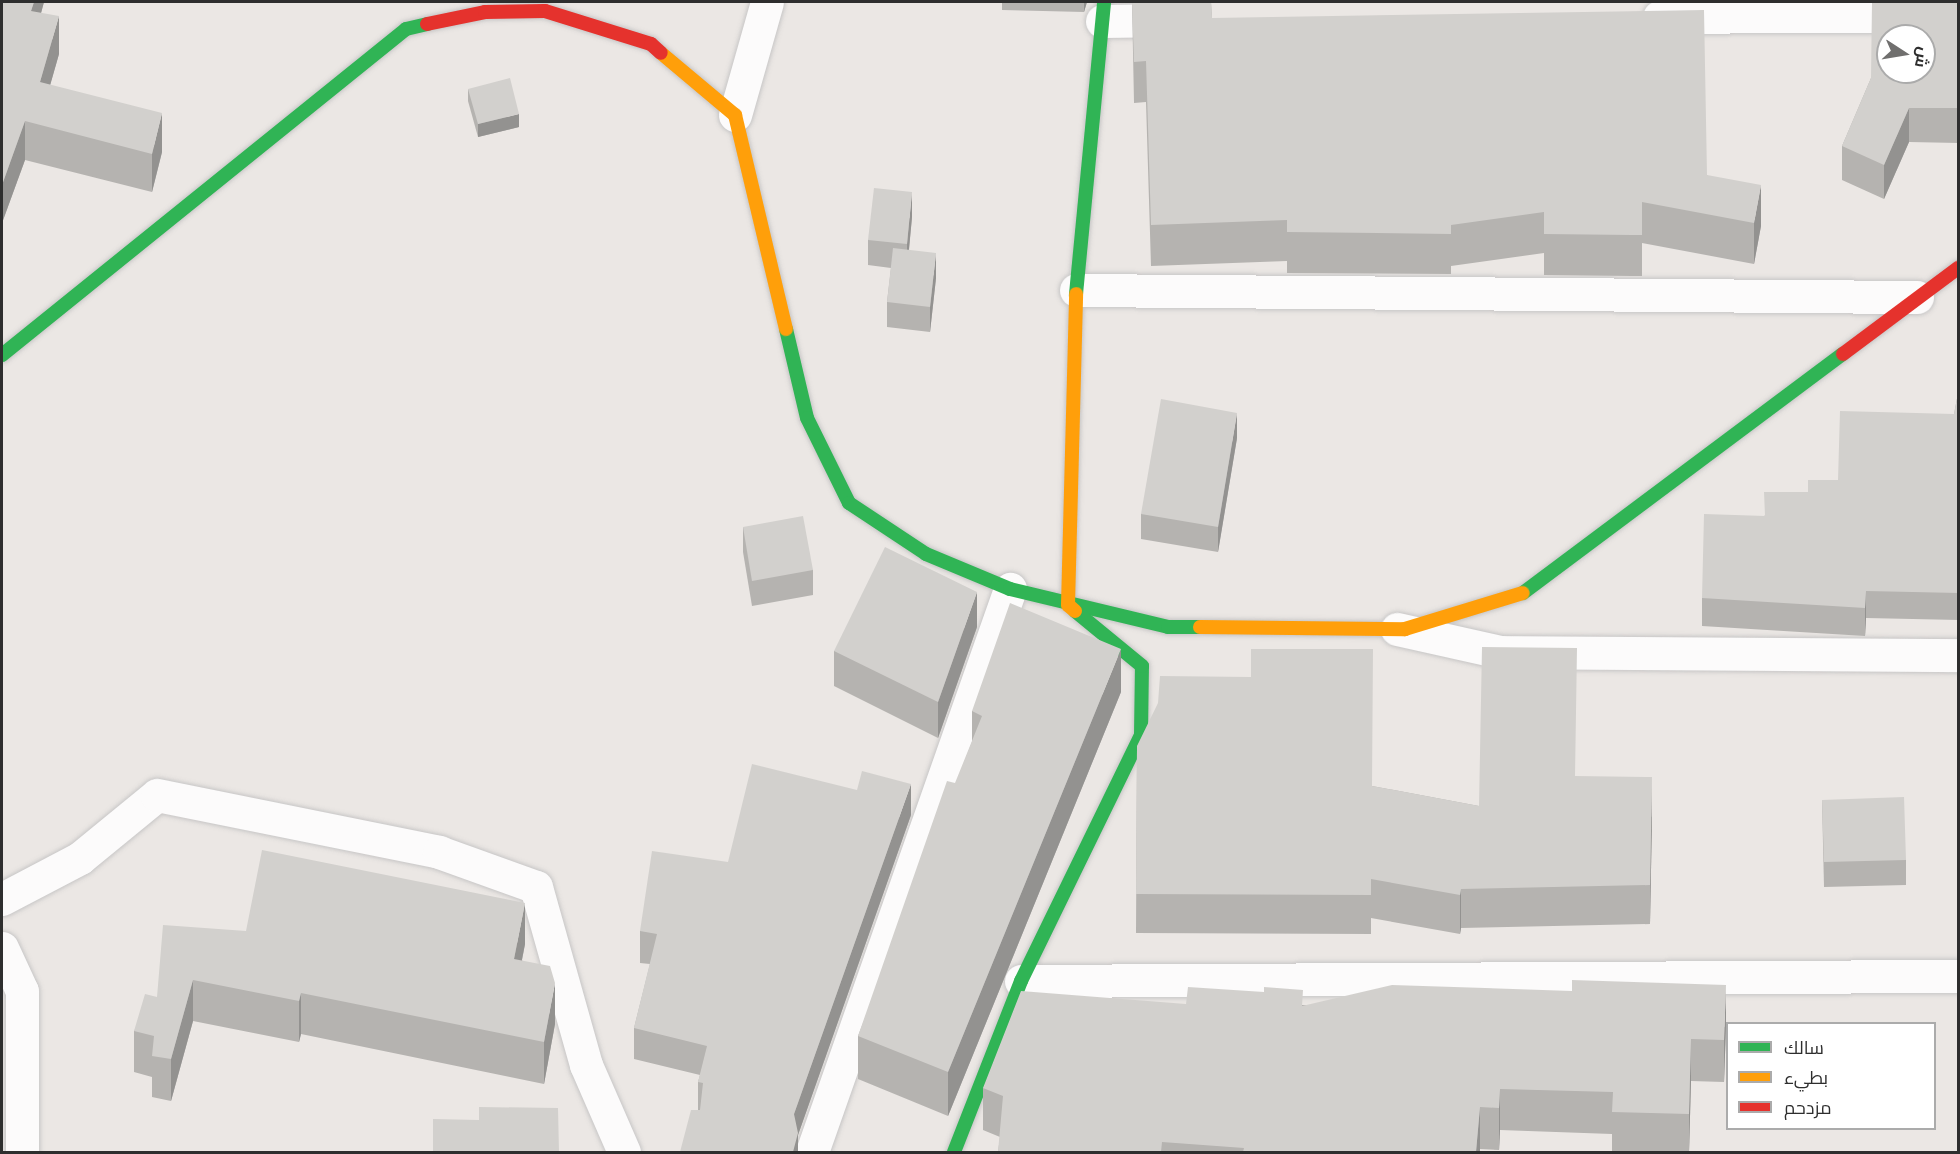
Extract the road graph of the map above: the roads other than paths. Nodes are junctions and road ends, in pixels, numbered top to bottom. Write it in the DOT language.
graph roads {
  1 [pos="767,2"];
  2 [pos="1103,11"];
  3 [pos="1959,15"];
  4 [pos="1626,17"];
  5 [pos="1209,20"];
  6 [pos="735,115"];
  7 [pos="1959,268"];
  8 [pos="1076,290"];
  9 [pos="1917,297"];
  10 [pos="5,349"];
  11 [pos="1010,589"];
  12 [pos="1068,605"];
  13 [pos="1397,629"];
  14 [pos="1959,655"];
  15 [pos="2,899"];
  16 [pos="2,948"];
  17 [pos="1959,976"];
  18 [pos="1021,981"];
  19 [pos="22,1152"];
  20 [pos="624,1152"];
  21 [pos="812,1152"];
  22 [pos="954,1152"];
  1 -- 6 [label="street"];
  2 -- 5 [label="street"];
  2 -- 8 [label="main road"];
  3 -- 4 [label="street"];
  6 -- 10 [label="main road"];
  6 -- 11 [label="main road"];
  7 -- 9 [label="main road"];
  8 -- 9 [label="street"];
  8 -- 12 [label="main road"];
  9 -- 13 [label="main road"];
  11 -- 12 [label="main road"];
  11 -- 21 [label="street"];
  12 -- 13 [label="main road"];
  12 -- 18 [label="main road"];
  13 -- 14 [label="street"];
  15 -- 20 [label="street"];
  16 -- 19 [label="street"];
  17 -- 18 [label="street"];
  18 -- 22 [label="main road"];
}
